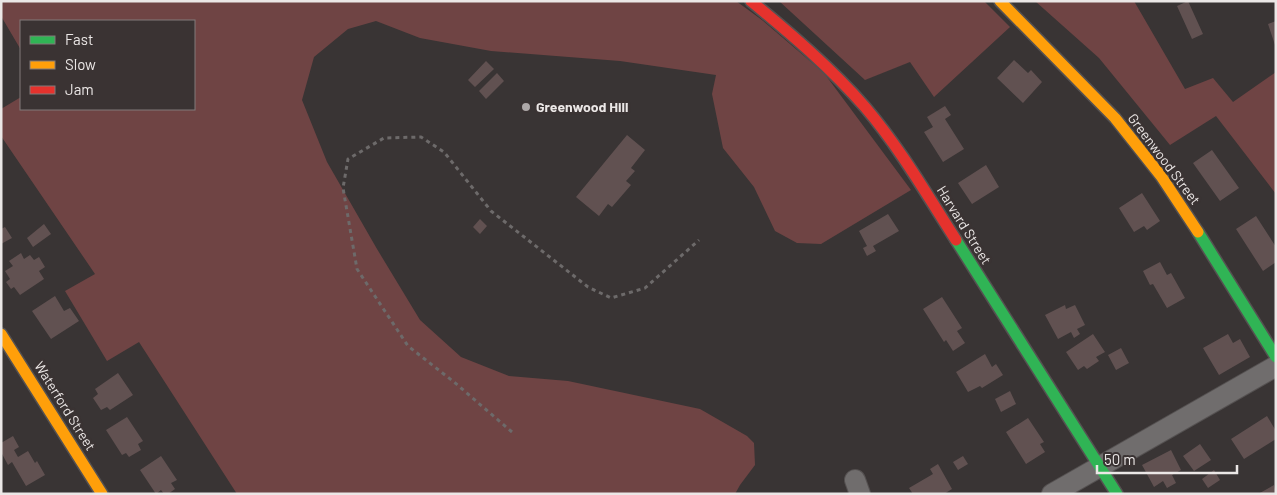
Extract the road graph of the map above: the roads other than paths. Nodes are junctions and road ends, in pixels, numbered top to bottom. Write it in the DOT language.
graph roads {
  1 [pos="751,1"];
  2 [pos="1000,1"];
  3 [pos="1,334"];
  4 [pos="1276,357"];
  5 [pos="1276,366"];
  6 [pos="1100,467"];
  7 [pos="102,494"];
  8 [pos="1052,494"];
  9 [pos="1117,494"];
  1 -- 6 [label="street, Harvard Street"];
  2 -- 4 [label="street, Greenwood Street"];
  3 -- 7 [label="street, Waterford Street"];
  5 -- 6 [label="street"];
  6 -- 8 [label="street"];
  6 -- 9 [label="street, Harvard Street"];
}
